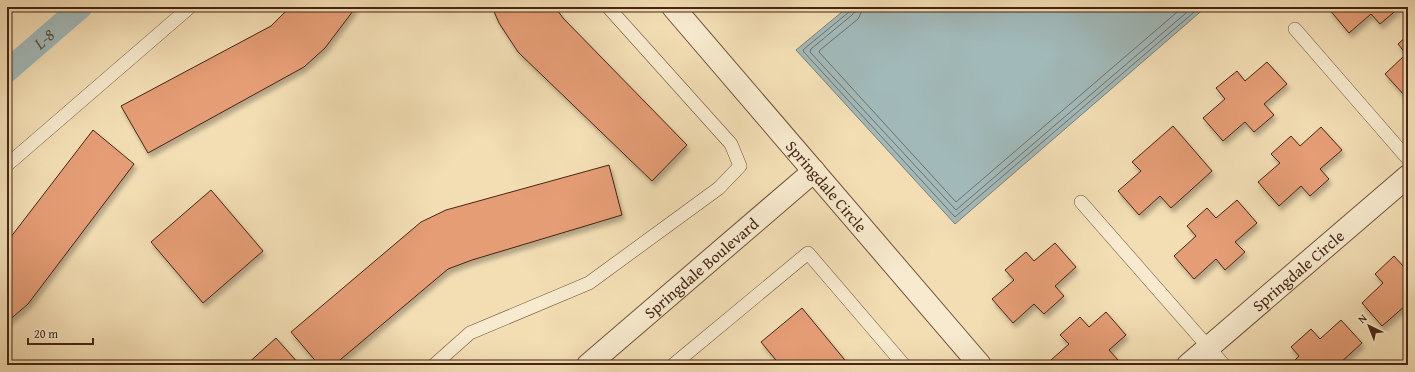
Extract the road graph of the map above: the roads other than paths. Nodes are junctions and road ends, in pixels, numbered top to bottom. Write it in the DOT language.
graph roads {
  1 [pos="190,7"];
  2 [pos="608,7"];
  3 [pos="673,7"];
  4 [pos="1295,29"];
  5 [pos="1408,159"];
  6 [pos="7,164"];
  7 [pos="814,172"];
  8 [pos="1408,176"];
  9 [pos="1081,202"];
  10 [pos="1209,347"];
  11 [pos="434,365"];
  12 [pos="588,365"];
  13 [pos="673,365"];
  14 [pos="904,365"];
  15 [pos="980,365"];
  16 [pos="1188,365"];
  17 [pos="1224,365"];
  1 -- 6 [label="lane"];
  2 -- 11 [label="lane"];
  3 -- 7 [label="street, Springdale Circle"];
  4 -- 5 [label="lane"];
  7 -- 12 [label="street, Springdale Boulevard"];
  7 -- 15 [label="street, Springdale Circle"];
  8 -- 10 [label="street, Springdale Circle"];
  9 -- 10 [label="lane"];
  10 -- 16 [label="street, Springdale Circle"];
  10 -- 17 [label="lane"];
  13 -- 14 [label="lane"];
}
